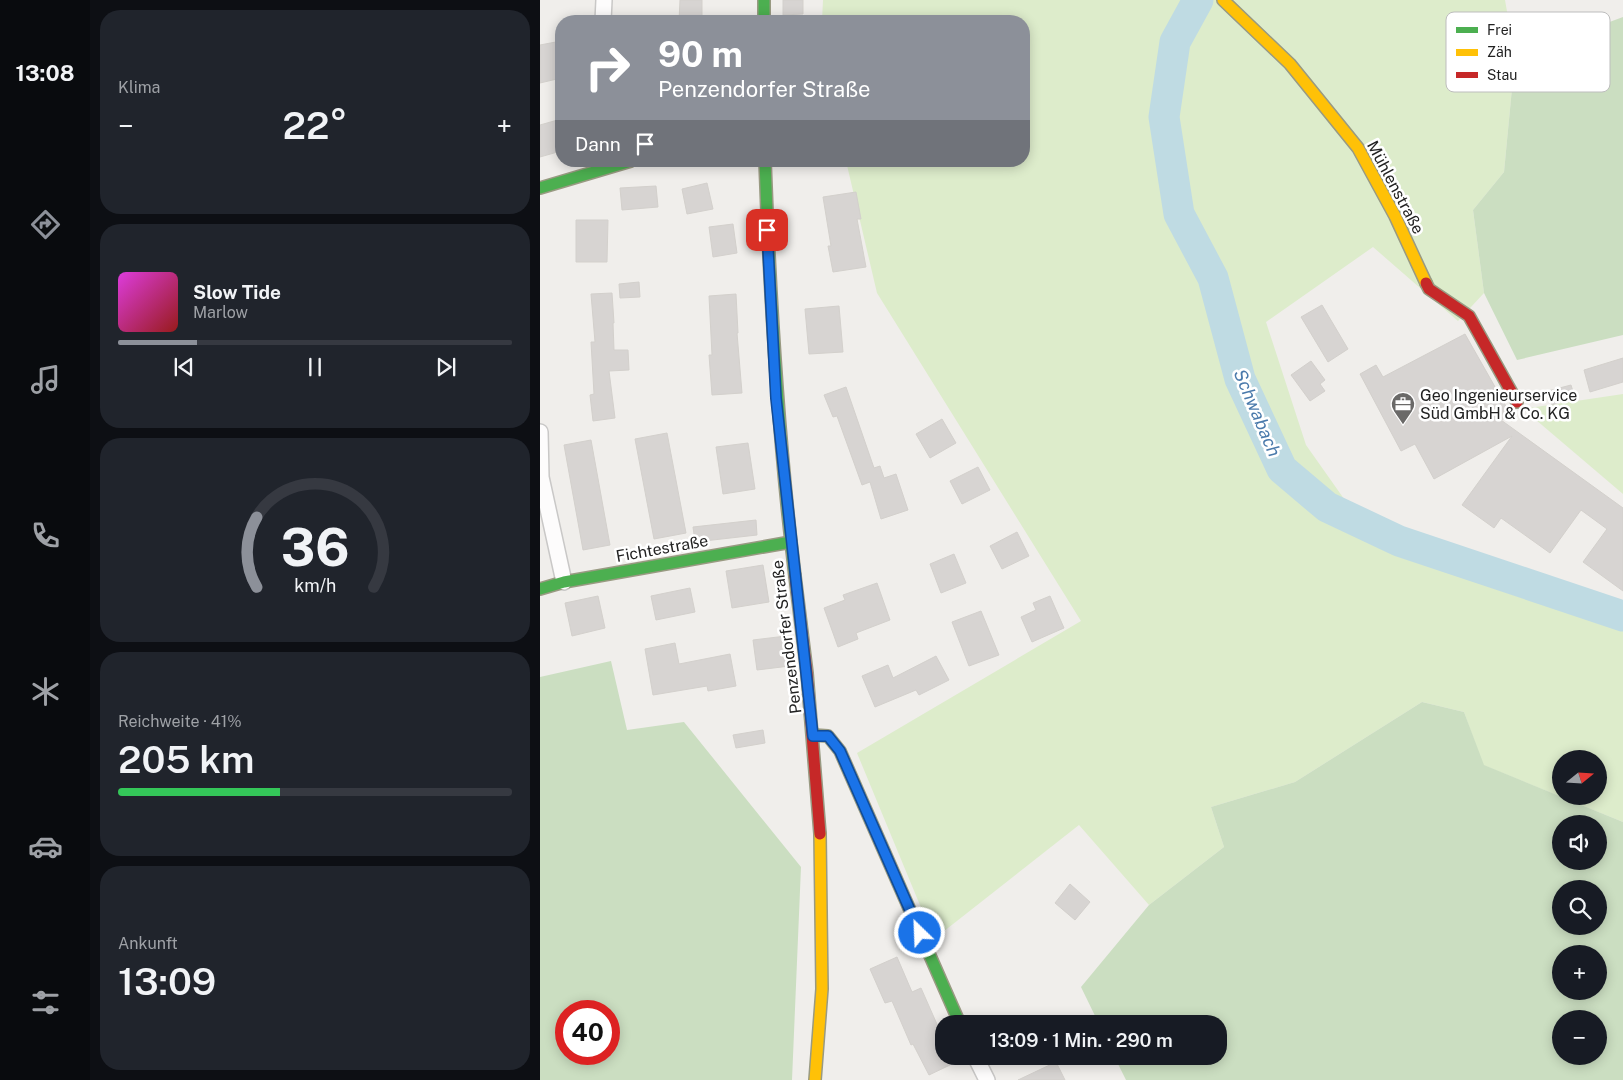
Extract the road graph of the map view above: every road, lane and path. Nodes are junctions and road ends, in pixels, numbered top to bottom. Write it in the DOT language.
graph roads {
  1 [pos="604,0"];
  2 [pos="764,0"];
  3 [pos="1223,0"];
  4 [pos="604,15"];
  5 [pos="764,15"];
  6 [pos="609,167"];
  7 [pos="765,167"];
  8 [pos="540,188"];
  9 [pos="1517,402"];
  10 [pos="540,432"];
  11 [pos="791,542"];
  12 [pos="564,582"];
  13 [pos="540,589"];
  14 [pos="813,736"];
  15 [pos="956,1015"];
  16 [pos="980,1065"];
  17 [pos="815,1080"];
  18 [pos="987,1080"];
  1 -- 4 [label="street"];
  2 -- 5 [label="street"];
  3 -- 9 [label="street, Mühlenstraße"];
  6 -- 8 [label="street"];
  7 -- 11 [label="street, Penzendorfer Straße"];
  10 -- 12 [label="street"];
  11 -- 12 [label="street, Fichtestraße"];
  11 -- 14 [label="street, Penzendorfer Straße"];
  12 -- 13 [label="street, Fichtestraße"];
  14 -- 15 [label="street"];
  14 -- 17 [label="street, Penzendorfer Straße"];
  16 -- 18 [label="street"];
}
